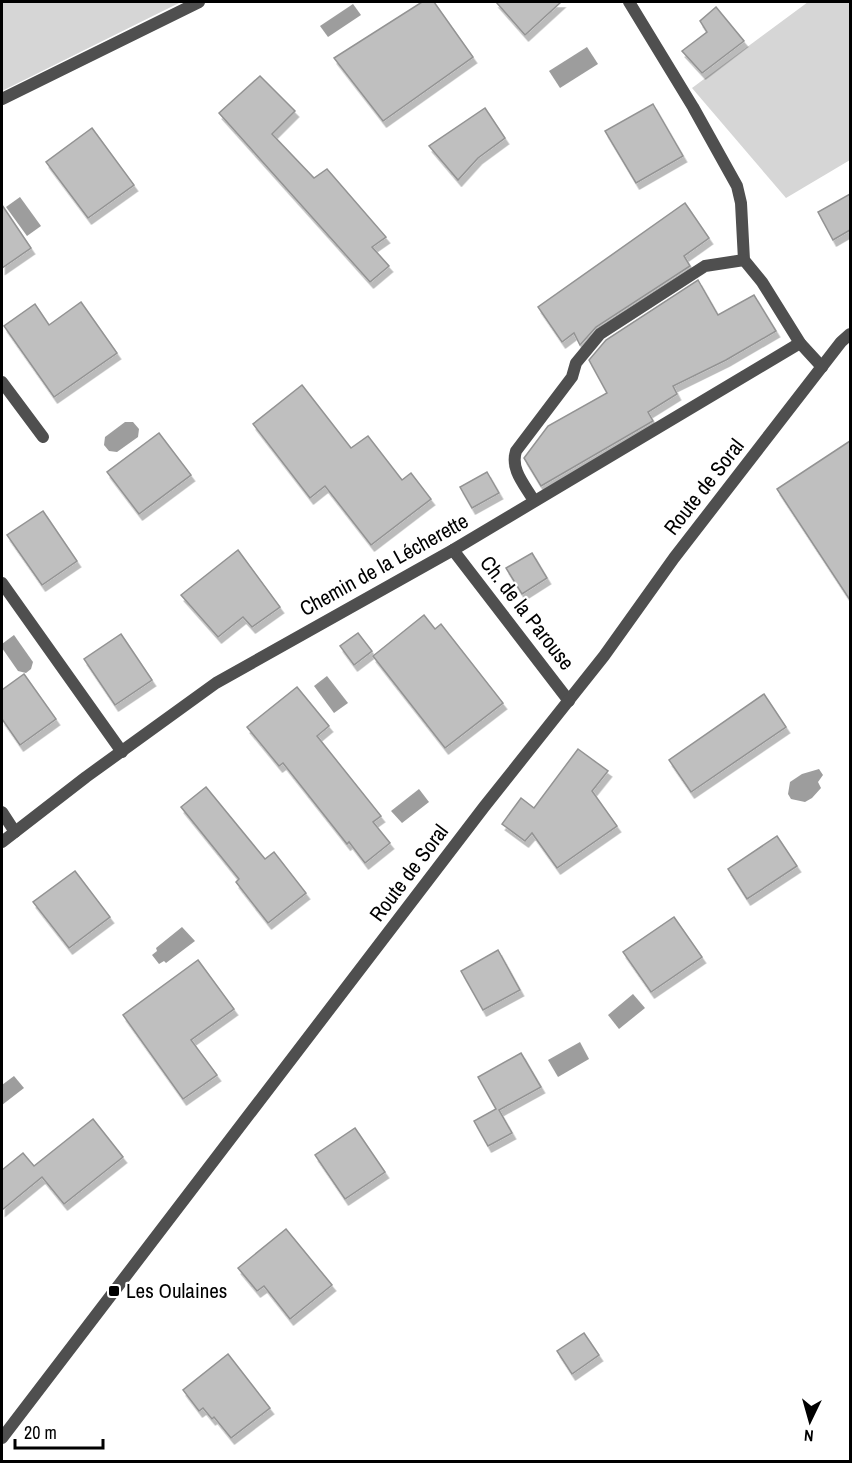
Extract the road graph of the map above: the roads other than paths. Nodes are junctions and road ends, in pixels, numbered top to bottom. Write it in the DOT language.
graph roads {
  1 [pos="199,2"];
  2 [pos="629,2"];
  3 [pos="2,99"];
  4 [pos="744,260"];
  5 [pos="850,334"];
  6 [pos="800,343"];
  7 [pos="822,367"];
  8 [pos="2,382"];
  9 [pos="43,437"];
  10 [pos="534,501"];
  11 [pos="453,550"];
  12 [pos="2,583"];
  13 [pos="569,701"];
  14 [pos="122,752"];
  15 [pos="2,812"];
  16 [pos="15,832"];
  17 [pos="2,842"];
  18 [pos="2,1438"];
  1 -- 3 [label="street"];
  2 -- 4 [label="street"];
  4 -- 6 [label="street"];
  4 -- 10 [label="street"];
  5 -- 7 [label="street, Route de Soral"];
  6 -- 7 [label="street"];
  6 -- 10 [label="street, Chemin de la Lécherette"];
  7 -- 13 [label="street, Route de Soral"];
  8 -- 9 [label="street"];
  10 -- 11 [label="street, Chemin de la Lécherette"];
  11 -- 13 [label="street, Ch. de la Parouse"];
  11 -- 14 [label="street, Chemin de la Lécherette"];
  12 -- 14 [label="street"];
  13 -- 18 [label="street, Route de Soral"];
  14 -- 16 [label="street, Chemin de la Lécherette"];
  15 -- 16 [label="street"];
  16 -- 17 [label="street, Chemin de la Lécherette"];
}
